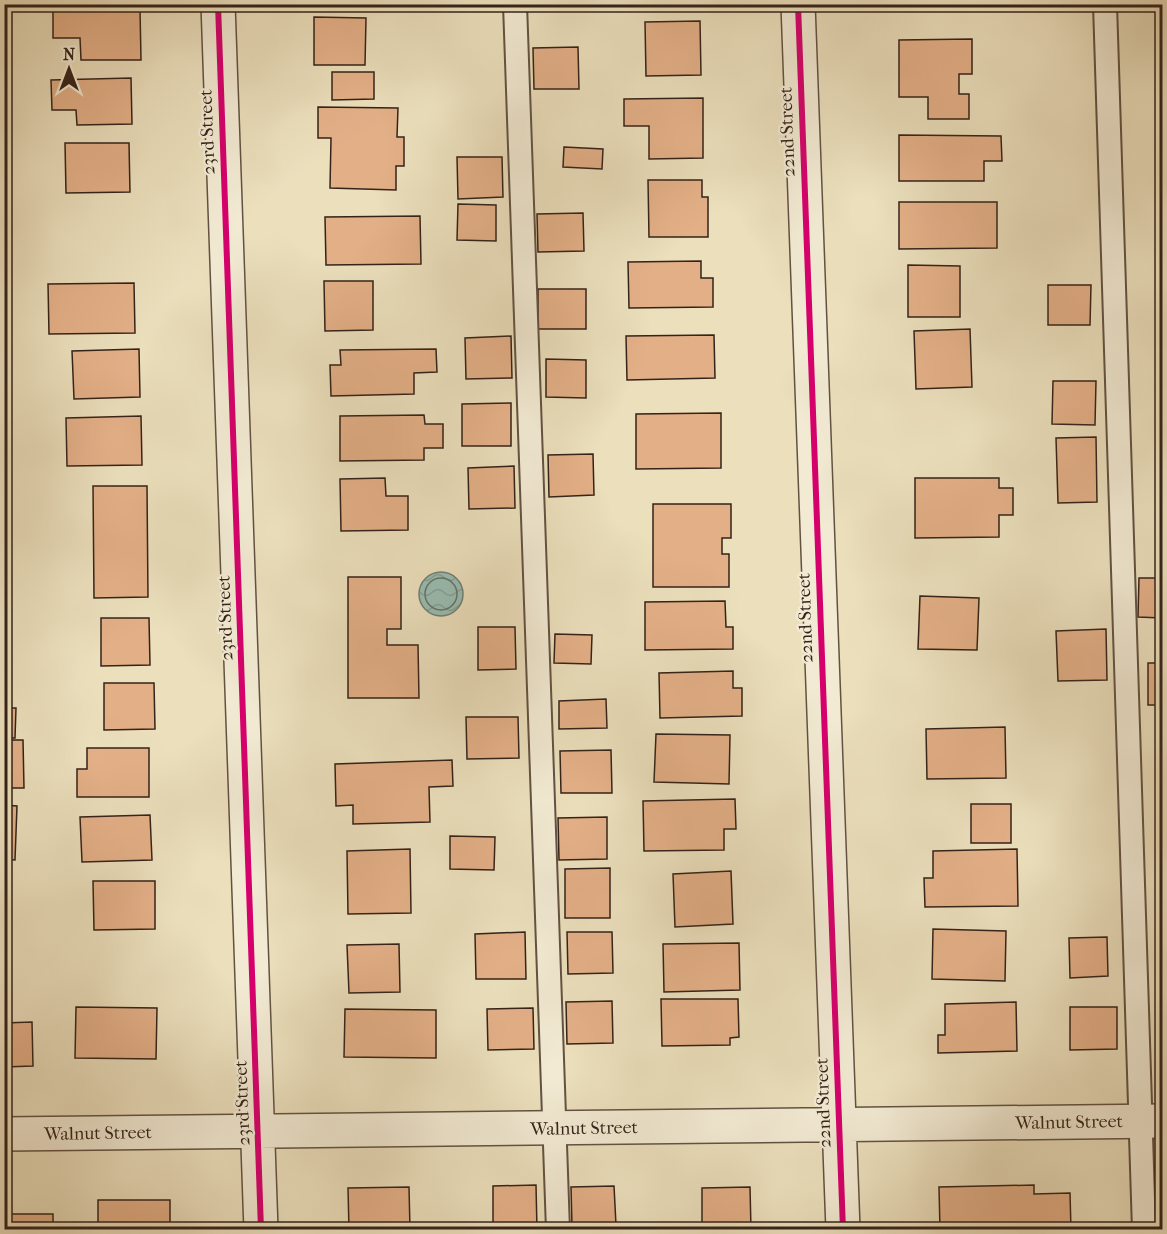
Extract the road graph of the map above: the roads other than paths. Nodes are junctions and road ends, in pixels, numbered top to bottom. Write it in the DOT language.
graph roads {
  1 [pos="218,4"];
  2 [pos="514,4"];
  3 [pos="798,4"];
  4 [pos="1105,4"];
  5 [pos="1151,1121"];
  6 [pos="839,1125"];
  7 [pos="554,1128"];
  8 [pos="258,1131"];
  9 [pos="4,1134"];
  10 [pos="261,1230"];
  11 [pos="558,1230"];
  12 [pos="843,1230"];
  13 [pos="1144,1230"];
  1 -- 8 [label="street, 23rd Street"];
  2 -- 7 [label="lane"];
  3 -- 6 [label="street, 22nd Street"];
  4 -- 5 [label="lane"];
  5 -- 6 [label="street, Walnut Street"];
  5 -- 13 [label="lane"];
  6 -- 7 [label="street, Walnut Street"];
  6 -- 12 [label="street, 22nd Street"];
  7 -- 8 [label="street, Walnut Street"];
  7 -- 11 [label="lane"];
  8 -- 9 [label="street, Walnut Street"];
  8 -- 10 [label="street, 23rd Street"];
}
